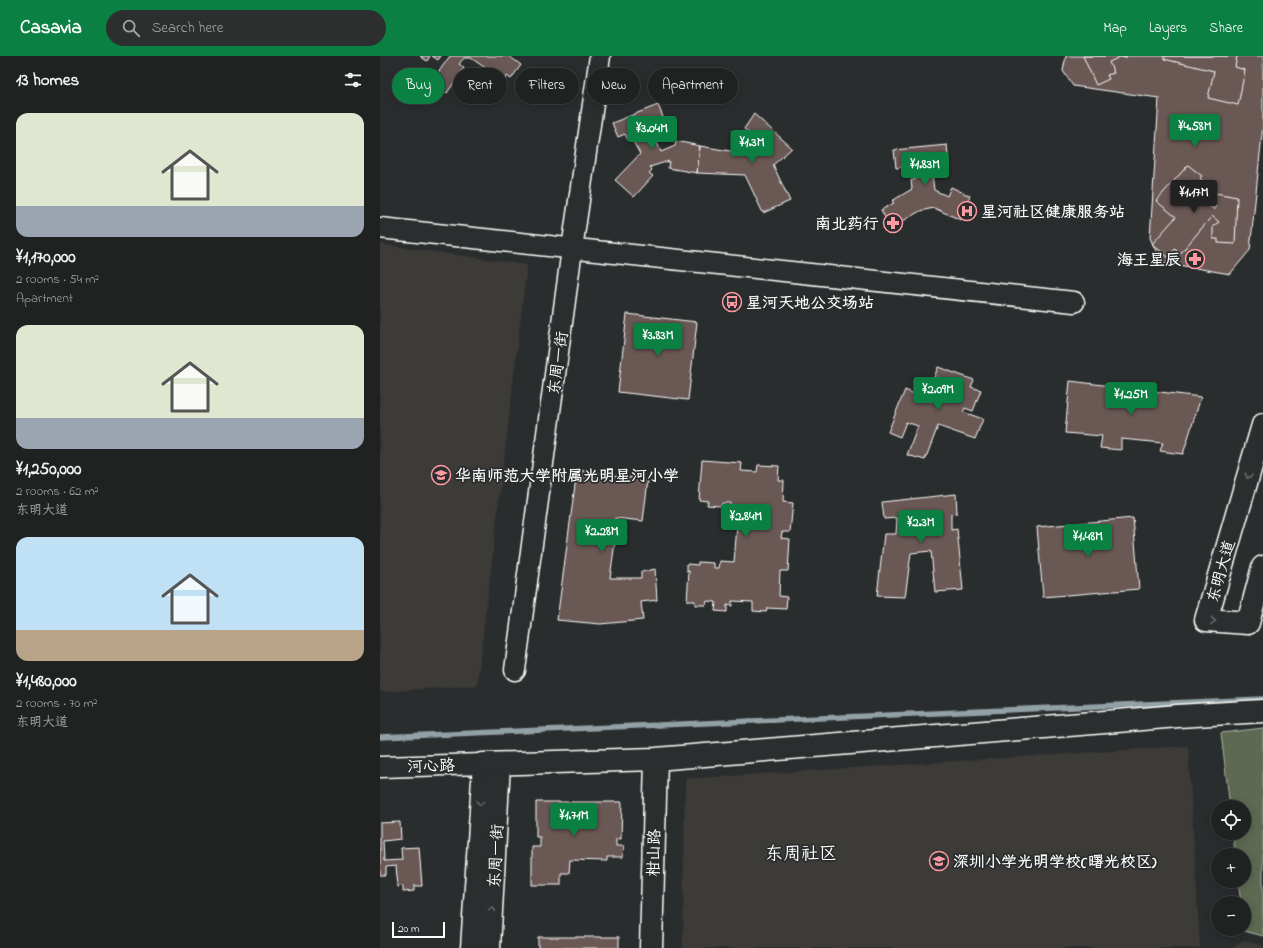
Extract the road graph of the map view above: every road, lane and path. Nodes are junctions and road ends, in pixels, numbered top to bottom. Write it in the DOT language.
graph roads {
  1 [pos="600,56"];
  2 [pos="380,228"];
  3 [pos="572,249"];
  4 [pos="1074,302"];
  5 [pos="1263,425"];
  6 [pos="1263,567"];
  7 [pos="515,670"];
  8 [pos="1263,711"];
  9 [pos="656,758"];
  10 [pos="491,764"];
  11 [pos="380,767"];
  12 [pos="471,948"];
  13 [pos="490,948"];
  14 [pos="651,948"];
  1 -- 3 [label="street, 东周一街"];
  2 -- 3 [label="street"];
  3 -- 4 [label="street"];
  3 -- 7 [label="street, 东周一街"];
  5 -- 6 [label="street, 东明大道, one-way"];
  8 -- 9 [label="street"];
  9 -- 10 [label="street"];
  9 -- 14 [label="street, 柑山路"];
  10 -- 11 [label="street, 河心路"];
  10 -- 12 [label="street, 东周一街, one-way"];
  13 -- 10 [label="street, 东周一街, one-way"];
}
